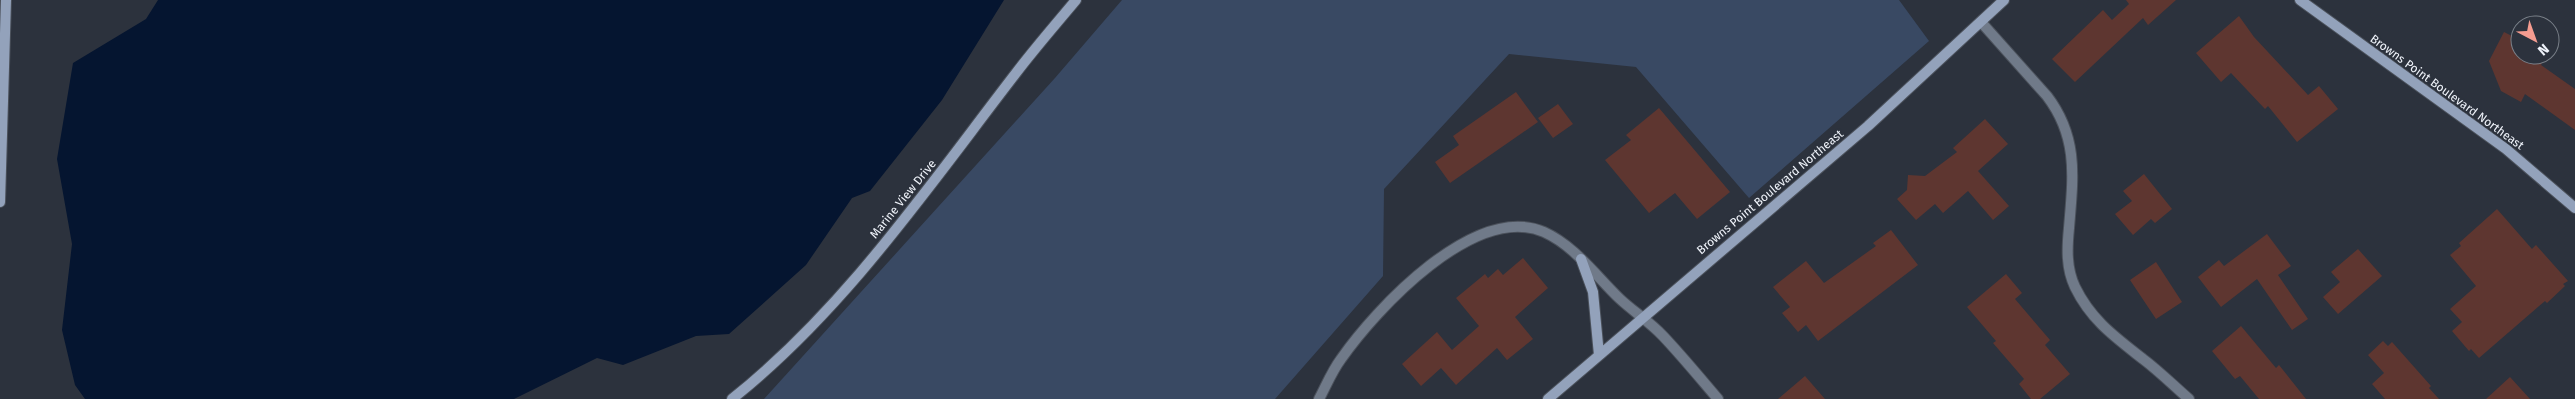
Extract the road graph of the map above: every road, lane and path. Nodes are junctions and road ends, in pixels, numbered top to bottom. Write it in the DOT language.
graph roads {
  1 [pos="6,0"];
  2 [pos="1076,0"];
  3 [pos="2004,0"];
  4 [pos="2300,0"];
  5 [pos="1981,22"];
  6 [pos="0,202"];
  7 [pos="2575,208"];
  8 [pos="1581,259"];
  9 [pos="1642,317"];
  10 [pos="1599,355"];
  11 [pos="732,399"];
  12 [pos="1319,399"];
  13 [pos="1548,399"];
  14 [pos="1718,399"];
  15 [pos="2189,399"];
  1 -- 6 [label="street"];
  2 -- 11 [label="street, Marine View Drive"];
  3 -- 5 [label="street, Browns Point Boulevard Northeast"];
  4 -- 7 [label="street, Browns Point Boulevard Northeast"];
  5 -- 9 [label="street, Browns Point Boulevard Northeast"];
  5 -- 15 [label="street"];
  8 -- 9 [label="street"];
  8 -- 10 [label="street"];
  8 -- 12 [label="street"];
  9 -- 10 [label="street, Browns Point Boulevard Northeast"];
  9 -- 14 [label="street"];
  10 -- 13 [label="street, Browns Point Boulevard Northeast"];
}
